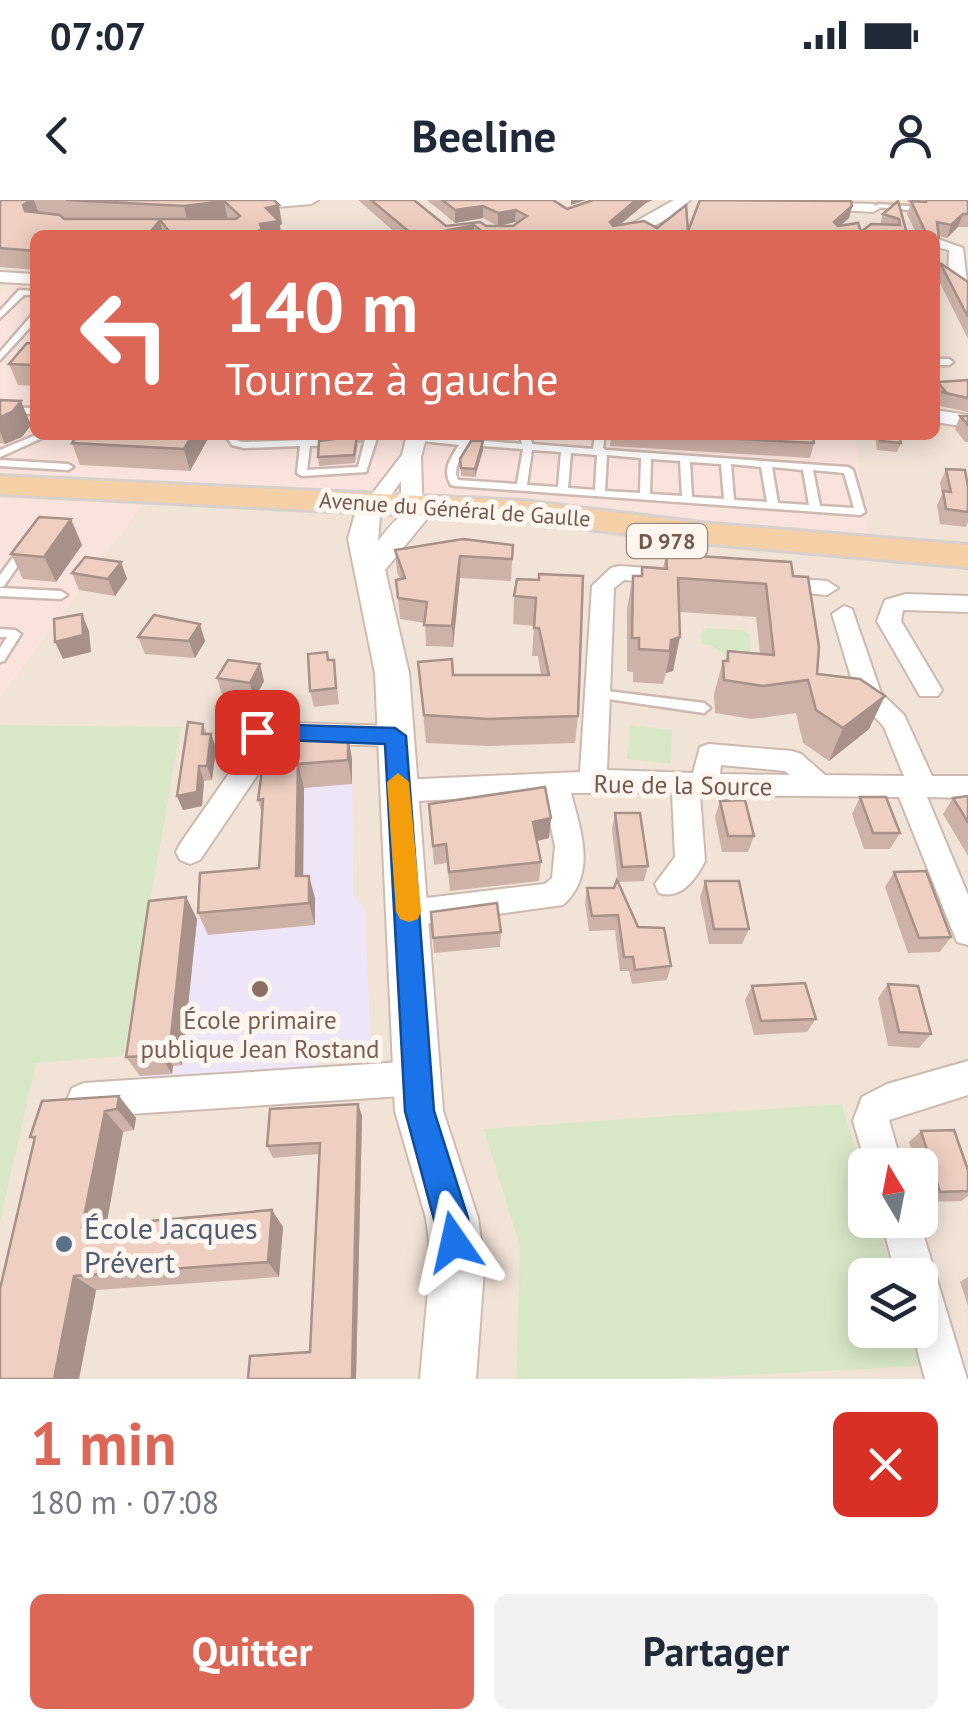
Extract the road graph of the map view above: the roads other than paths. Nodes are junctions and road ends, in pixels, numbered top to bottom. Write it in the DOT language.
graph roads {
  1 [pos="311,200"];
  2 [pos="684,200"];
  3 [pos="744,200"];
  4 [pos="878,205"];
  5 [pos="920,209"];
  6 [pos="634,210"];
  7 [pos="660,216"];
  8 [pos="267,221"];
  9 [pos="851,226"];
  10 [pos="630,230"];
  11 [pos="943,243"];
  12 [pos="0,278"];
  13 [pos="30,279"];
  14 [pos="962,282"];
  15 [pos="30,293"];
  16 [pos="0,318"];
  17 [pos="30,319"];
  18 [pos="30,322"];
  19 [pos="0,357"];
  20 [pos="940,362"];
  21 [pos="949,362"];
  22 [pos="0,410"];
  23 [pos="30,411"];
  24 [pos="940,417"];
  25 [pos="968,421"];
  26 [pos="32,440"];
  27 [pos="233,440"];
  28 [pos="330,440"];
  29 [pos="371,440"];
  30 [pos="526,440"];
  31 [pos="600,440"];
  32 [pos="466,442"];
  33 [pos="305,443"];
  34 [pos="415,444"];
  35 [pos="566,448"];
  36 [pos="600,451"];
  37 [pos="0,454"];
  38 [pos="646,454"];
  39 [pos="684,458"];
  40 [pos="726,461"];
  41 [pos="0,463"];
  42 [pos="766,464"];
  43 [pos="68,466"];
  44 [pos="807,467"];
  45 [pos="0,486"];
  46 [pos="521,488"];
  47 [pos="563,491"];
  48 [pos="600,494"];
  49 [pos="645,497"];
  50 [pos="0,500"];
  51 [pos="687,500"];
  52 [pos="729,503"];
  53 [pos="772,506"];
  54 [pos="815,509"];
  55 [pos="392,510"];
  56 [pos="33,538"];
  57 [pos="0,554"];
  58 [pos="20,555"];
  59 [pos="968,556"];
  60 [pos="372,566"];
  61 [pos="968,566"];
  62 [pos="694,578"];
  63 [pos="752,582"];
  64 [pos="0,583"];
  65 [pos="828,588"];
  66 [pos="0,592"];
  67 [pos="61,595"];
  68 [pos="968,604"];
  69 [pos="844,614"];
  70 [pos="0,633"];
  71 [pos="0,658"];
  72 [pos="929,690"];
  73 [pos="599,694"];
  74 [pos="704,708"];
  75 [pos="395,736"];
  76 [pos="594,783"];
  77 [pos="697,784"];
  78 [pos="556,786"];
  79 [pos="968,787"];
  80 [pos="916,788"];
  81 [pos="398,791"];
  82 [pos="190,852"];
  83 [pos="670,884"];
  84 [pos="409,914"];
  85 [pos="968,932"];
  86 [pos="417,1078"];
  87 [pos="968,1078"];
  88 [pos="47,1103"];
  89 [pos="879,1148"];
  90 [pos="937,1348"];
  91 [pos="448,1379"];
  92 [pos="946,1379"];
  1 -- 8 [label="street"];
  2 -- 7 [label="street"];
  3 -- 4 [label="street"];
  4 -- 5 [label="lane"];
  4 -- 9 [label="street"];
  6 -- 7 [label="street"];
  7 -- 10 [label="street"];
  11 -- 14 [label="street"];
  12 -- 13 [label="street"];
  15 -- 16 [label="lane"];
  16 -- 17 [label="lane"];
  18 -- 19 [label="lane"];
  20 -- 21 [label="lane"];
  22 -- 23 [label="lane"];
  24 -- 25 [label="street"];
  26 -- 37 [label="lane"];
  27 -- 33 [label="lane"];
  28 -- 33 [label="lane"];
  29 -- 33 [label="lane"];
  30 -- 32 [label="lane"];
  30 -- 35 [label="lane"];
  30 -- 46 [label="lane"];
  31 -- 36 [label="lane"];
  32 -- 34 [label="lane"];
  32 -- 46 [label="lane"];
  34 -- 55 [label="street"];
  35 -- 36 [label="lane"];
  35 -- 47 [label="lane"];
  36 -- 38 [label="lane"];
  36 -- 48 [label="lane"];
  38 -- 39 [label="lane"];
  38 -- 49 [label="lane"];
  39 -- 40 [label="lane"];
  39 -- 51 [label="lane"];
  40 -- 42 [label="lane"];
  40 -- 52 [label="lane"];
  41 -- 43 [label="lane"];
  42 -- 44 [label="lane"];
  42 -- 53 [label="lane"];
  44 -- 54 [label="lane"];
  44 -- 54 [label="lane"];
  45 -- 55 [label="main road, Avenue du Général de Gaulle / D 978"];
  46 -- 47 [label="lane"];
  47 -- 48 [label="lane"];
  48 -- 49 [label="lane"];
  49 -- 51 [label="lane"];
  50 -- 55 [label="main road, Avenue du Général de Gaulle / D 978"];
  51 -- 52 [label="lane"];
  52 -- 53 [label="lane"];
  53 -- 54 [label="lane"];
  55 -- 59 [label="main road, Avenue du Général de Gaulle / D 978"];
  55 -- 60 [label="street"];
  55 -- 60 [label="street"];
  55 -- 61 [label="main road, Avenue du Général de Gaulle / D 978"];
  56 -- 58 [label="lane"];
  57 -- 58 [label="lane"];
  58 -- 64 [label="lane"];
  60 -- 75 [label="street"];
  62 -- 73 [label="street"];
  63 -- 65 [label="street"];
  66 -- 67 [label="lane"];
  68 -- 72 [label="street"];
  69 -- 80 [label="street"];
  70 -- 71 [label="lane"];
  73 -- 74 [label="lane"];
  73 -- 76 [label="street"];
  75 -- 81 [label="street"];
  75 -- 82 [label="street"];
  76 -- 77 [label="street, Rue de la Source"];
  76 -- 78 [label="street, Rue de la Source"];
  77 -- 80 [label="street, Rue de la Source"];
  77 -- 83 [label="street"];
  78 -- 81 [label="street, Rue de la Source"];
  78 -- 84 [label="street"];
  79 -- 80 [label="street, Rue de la Source"];
  80 -- 85 [label="street"];
  81 -- 84 [label="street"];
  84 -- 86 [label="street"];
  86 -- 88 [label="street"];
  86 -- 91 [label="street"];
  87 -- 89 [label="street"];
  90 -- 92 [label="street"];
}
